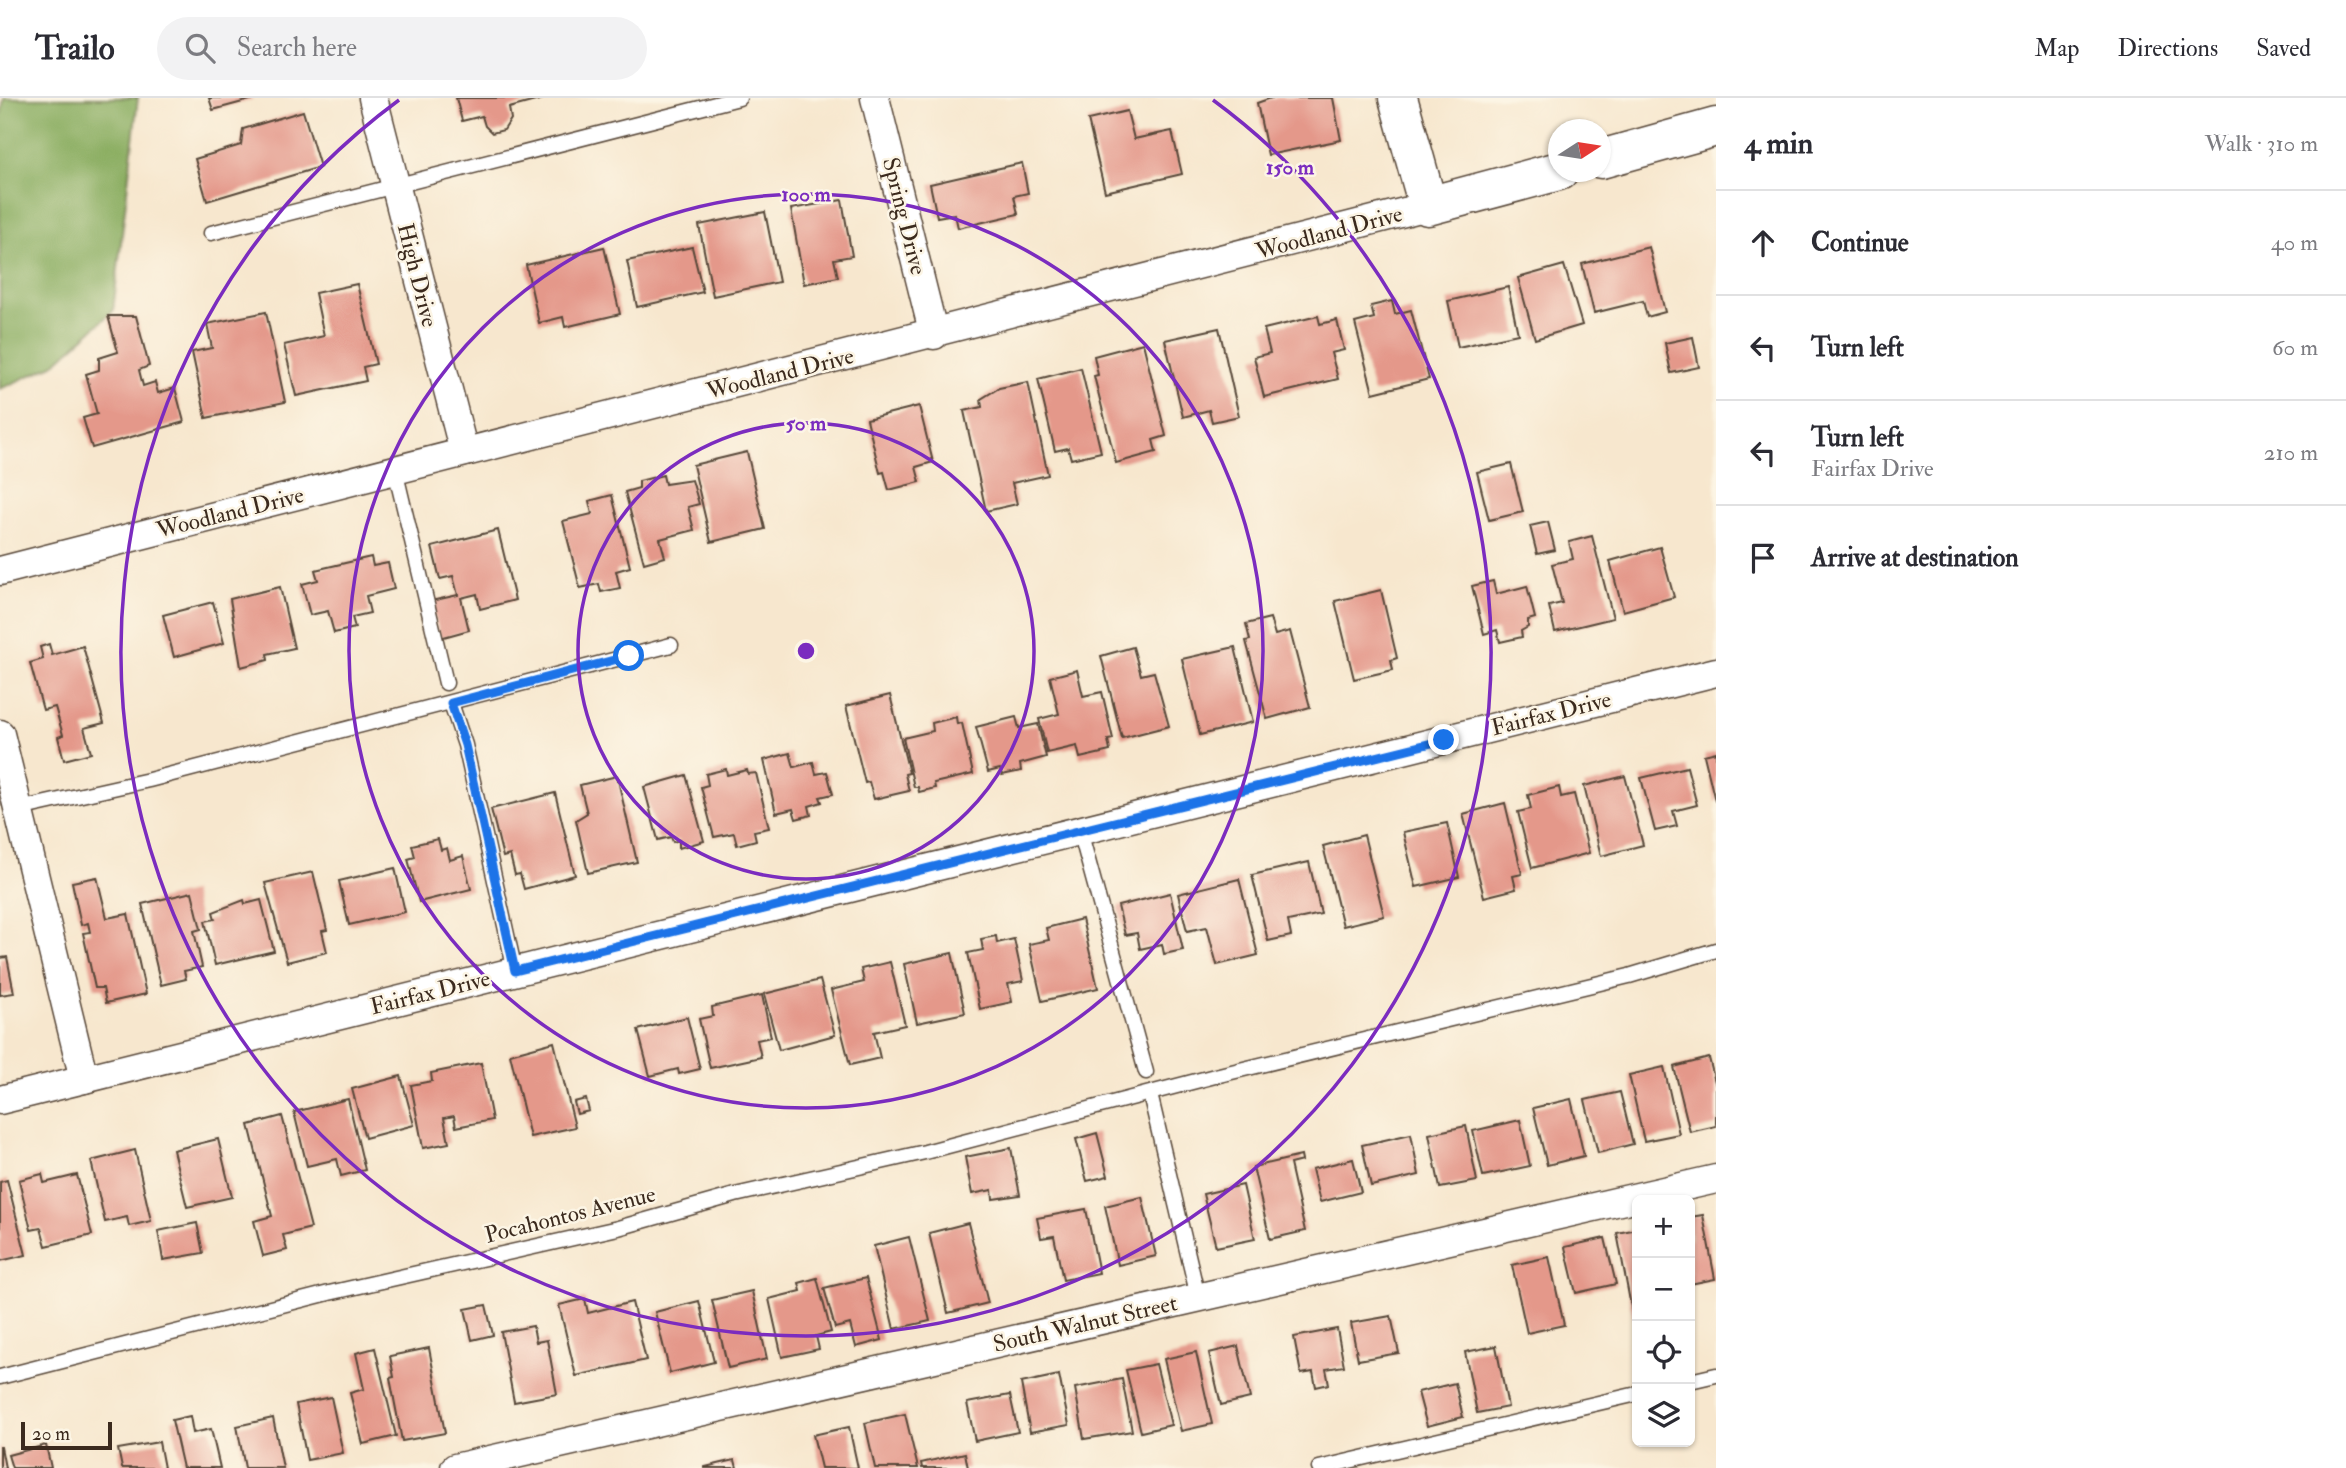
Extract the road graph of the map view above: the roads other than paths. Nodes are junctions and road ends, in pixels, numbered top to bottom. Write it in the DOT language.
graph roads {
  1 [pos="373,98"];
  2 [pos="739,98"];
  3 [pos="875,98"];
  4 [pos="1398,98"];
  5 [pos="1716,127"];
  6 [pos="1611,156"];
  7 [pos="1548,173"];
  8 [pos="396,186"];
  9 [pos="1428,206"];
  10 [pos="211,233"];
  11 [pos="934,335"];
  12 [pos="464,452"];
  13 [pos="395,470"];
  14 [pos="0,571"];
  15 [pos="671,645"];
  16 [pos="1716,672"];
  17 [pos="446,683"];
  18 [pos="451,703"];
  19 [pos="0,734"];
  20 [pos="19,809"];
  21 [pos="1080,831"];
  22 [pos="1716,950"];
  23 [pos="515,971"];
  24 [pos="1146,1072"];
  25 [pos="84,1079"];
  26 [pos="1150,1094"];
  27 [pos="0,1100"];
  28 [pos="1716,1179"];
  29 [pos="1198,1297"];
  30 [pos="1716,1375"];
  31 [pos="0,1377"];
  32 [pos="1695,1380"];
  33 [pos="1632,1395"];
  34 [pos="454,1468"];
  35 [pos="1319,1468"];
  1 -- 8 [label="street, High Drive"];
  2 -- 8 [label="lane"];
  3 -- 11 [label="street, Spring Drive"];
  4 -- 9 [label="street"];
  5 -- 6 [label="street"];
  7 -- 9 [label="street, Woodland Drive"];
  8 -- 10 [label="lane"];
  8 -- 12 [label="street, High Drive"];
  9 -- 11 [label="street, Woodland Drive"];
  11 -- 12 [label="street, Woodland Drive"];
  12 -- 13 [label="street, Woodland Drive"];
  13 -- 14 [label="street, Woodland Drive"];
  13 -- 17 [label="lane"];
  15 -- 18 [label="lane"];
  16 -- 21 [label="street, Fairfax Drive"];
  18 -- 20 [label="lane"];
  18 -- 23 [label="lane"];
  19 -- 20 [label="street"];
  20 -- 25 [label="street"];
  21 -- 23 [label="street, Fairfax Drive"];
  21 -- 24 [label="lane"];
  22 -- 26 [label="lane, Pocahontos Avenue"];
  23 -- 25 [label="street, Fairfax Drive"];
  25 -- 27 [label="street, Fairfax Drive"];
  26 -- 29 [label="lane"];
  26 -- 31 [label="lane, Pocahontos Avenue"];
  28 -- 29 [label="street, South Walnut Street"];
  29 -- 34 [label="street, South Walnut Street"];
  30 -- 32 [label="lane"];
  33 -- 35 [label="lane"];
}
